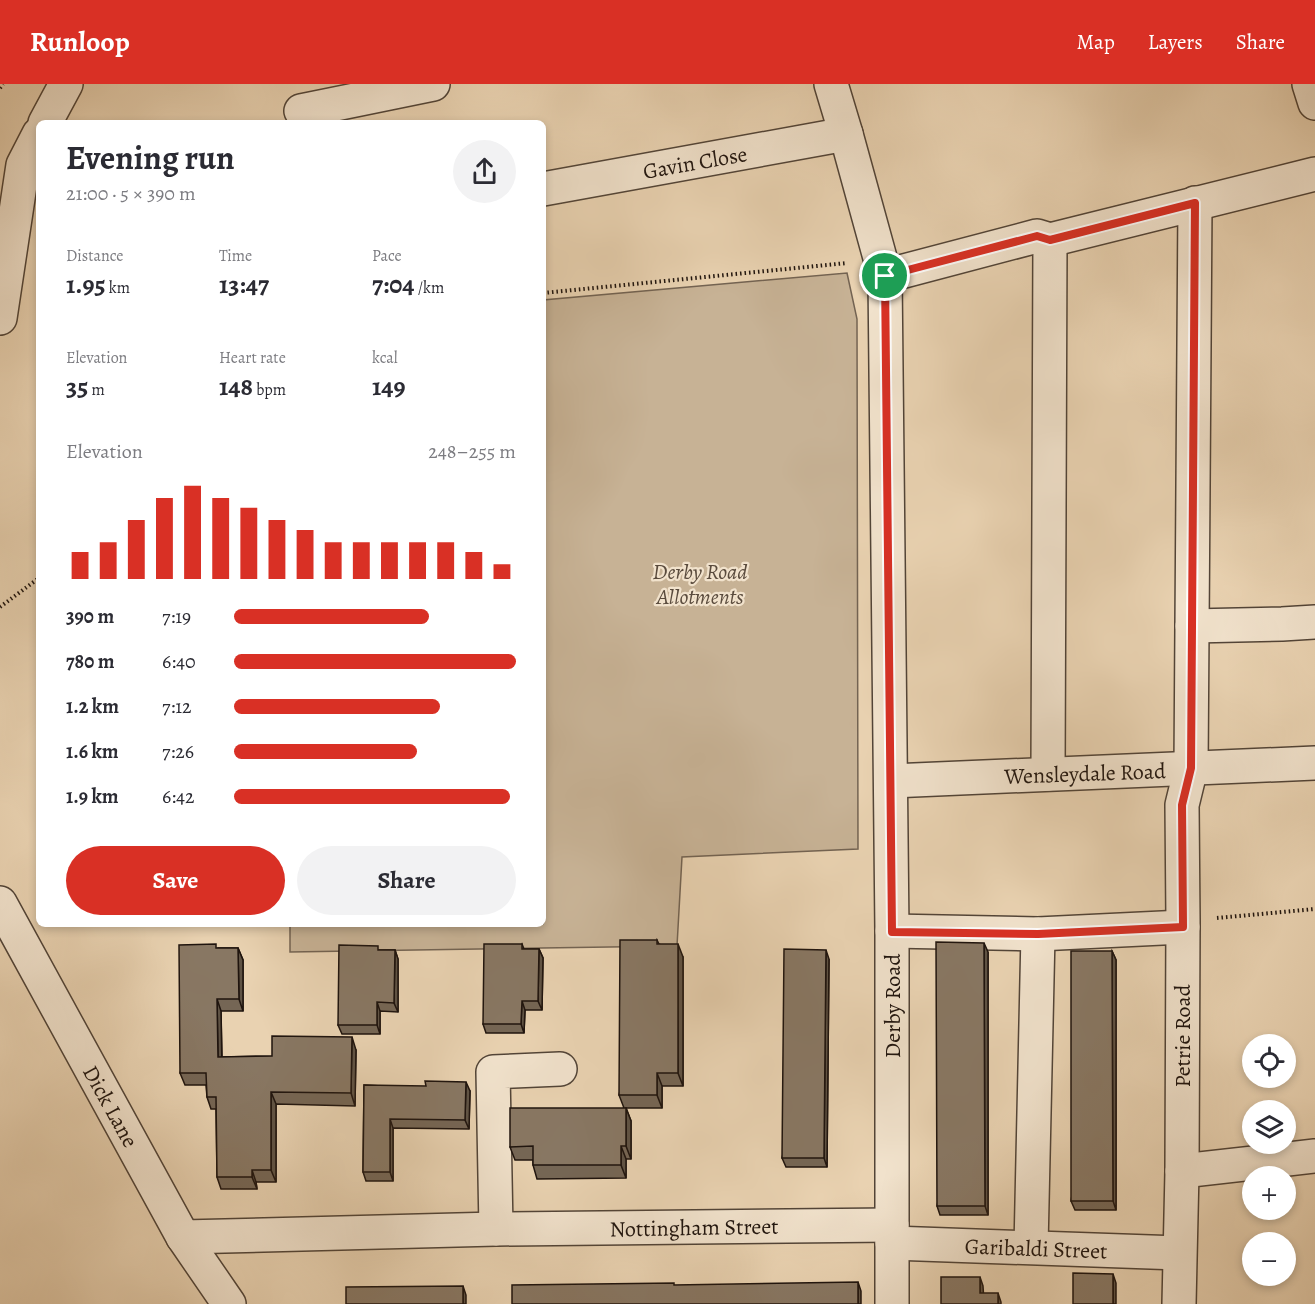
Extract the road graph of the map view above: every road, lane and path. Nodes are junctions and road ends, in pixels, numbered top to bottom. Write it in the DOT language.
graph roads {
  1 [pos="3,84"];
  2 [pos="66,84"];
  3 [pos="433,84"];
  4 [pos="831,84"];
  5 [pos="1309,84"];
  6 [pos="0,88"];
  7 [pos="1315,103"];
  8 [pos="300,106"];
  9 [pos="47,120"];
  10 [pos="846,134"];
  11 [pos="36,140"];
  12 [pos="1315,174"];
  13 [pos="546,188"];
  14 [pos="1195,203"];
  15 [pos="1050,240"];
  16 [pos="883,268"];
  17 [pos="546,293"];
  18 [pos="0,318"];
  19 [pos="36,580"];
  20 [pos="0,607"];
  21 [pos="1315,622"];
  22 [pos="1192,626"];
  23 [pos="1315,763"];
  24 [pos="1191,768"];
  25 [pos="1048,774"];
  26 [pos="891,781"];
  27 [pos="0,903"];
  28 [pos="1315,909"];
  29 [pos="1183,924"];
  30 [pos="892,932"];
  31 [pos="1038,934"];
  32 [pos="560,1069"];
  33 [pos="1315,1156"];
  34 [pos="1182,1171"];
  35 [pos="496,1230"];
  36 [pos="892,1234"];
  37 [pos="183,1237"];
  38 [pos="1031,1247"];
  39 [pos="1179,1254"];
  40 [pos="229,1304"];
  41 [pos="892,1304"];
  42 [pos="1179,1304"];
  1 -- 6 [label="path"];
  2 -- 9 [label="street"];
  3 -- 8 [label="street"];
  4 -- 10 [label="street, Derby Road"];
  5 -- 7 [label="street"];
  10 -- 13 [label="street, Gavin Close"];
  10 -- 16 [label="street, Derby Road"];
  11 -- 18 [label="street"];
  12 -- 14 [label="street"];
  14 -- 15 [label="street"];
  14 -- 22 [label="street, Petrie Road"];
  15 -- 16 [label="street"];
  15 -- 25 [label="street"];
  16 -- 17 [label="path"];
  16 -- 26 [label="street, Derby Road"];
  19 -- 20 [label="path"];
  21 -- 22 [label="street"];
  22 -- 24 [label="street, Petrie Road"];
  23 -- 24 [label="street, Wensleydale Road"];
  24 -- 25 [label="street, Wensleydale Road"];
  24 -- 29 [label="street, Petrie Road"];
  25 -- 26 [label="street, Wensleydale Road"];
  26 -- 30 [label="street, Derby Road"];
  27 -- 37 [label="street, Dick Lane"];
  28 -- 29 [label="path"];
  29 -- 31 [label="street"];
  29 -- 34 [label="street, Petrie Road"];
  30 -- 31 [label="street"];
  30 -- 36 [label="street, Derby Road"];
  31 -- 38 [label="street"];
  32 -- 35 [label="street"];
  33 -- 34 [label="street"];
  34 -- 39 [label="street, Petrie Road"];
  35 -- 36 [label="street, Nottingham Street"];
  35 -- 37 [label="street, Nottingham Street"];
  36 -- 38 [label="street, Garibaldi Street"];
  36 -- 41 [label="street, Derby Road"];
  37 -- 40 [label="street, Dick Lane"];
  38 -- 39 [label="street, Garibaldi Street"];
  39 -- 42 [label="street, Petrie Road"];
}
